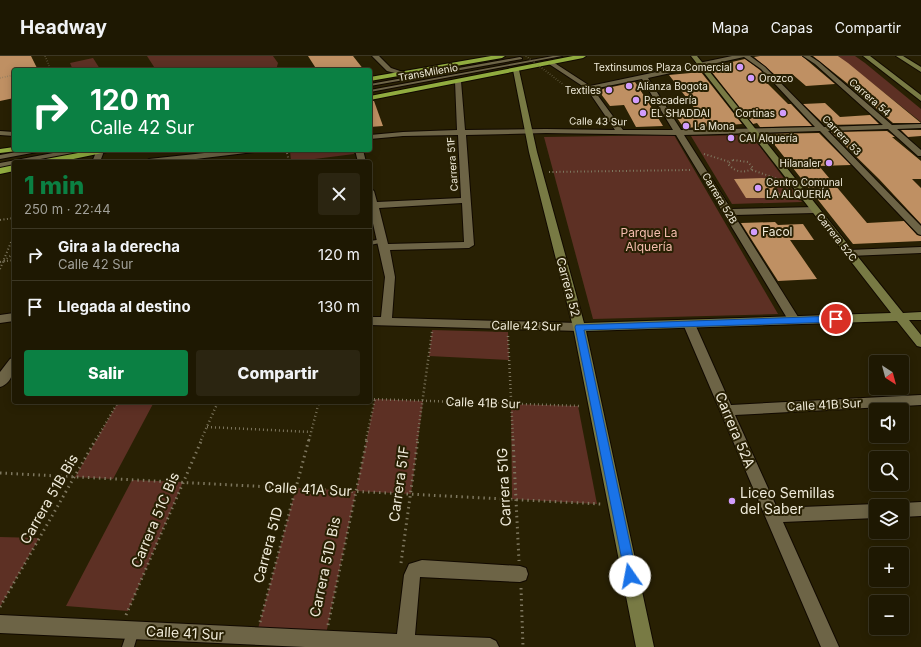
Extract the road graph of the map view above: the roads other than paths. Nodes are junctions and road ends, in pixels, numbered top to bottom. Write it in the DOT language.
graph roads {
  1 [pos="374,56"];
  2 [pos="502,56"];
  3 [pos="531,56"];
  4 [pos="560,56"];
  5 [pos="583,56"];
  6 [pos="592,56"];
  7 [pos="694,56"];
  8 [pos="741,56"];
  9 [pos="746,56"];
  10 [pos="806,56"];
  11 [pos="866,56"];
  12 [pos="900,56"];
  13 [pos="551,63"];
  14 [pos="701,64"];
  15 [pos="516,70"];
  16 [pos="921,70"];
  17 [pos="404,73"];
  18 [pos="644,76"];
  19 [pos="372,79"];
  20 [pos="458,81"];
  21 [pos="372,85"];
  22 [pos="589,88"];
  23 [pos="372,91"];
  24 [pos="372,98"];
  25 [pos="921,99"];
  26 [pos="921,126"];
  27 [pos="890,127"];
  28 [pos="820,128"];
  29 [pos="529,131"];
  30 [pos="753,131"];
  31 [pos="620,132"];
  32 [pos="678,132"];
  33 [pos="0,133"];
  34 [pos="461,133"];
  35 [pos="12,134"];
  36 [pos="372,137"];
  37 [pos="12,149"];
  38 [pos="0,151"];
  39 [pos="26,152"];
  40 [pos="67,152"];
  41 [pos="98,152"];
  42 [pos="176,152"];
  43 [pos="246,152"];
  44 [pos="921,154"];
  45 [pos="0,157"];
  46 [pos="222,158"];
  47 [pos="175,159"];
  48 [pos="25,160"];
  49 [pos="56,160"];
  50 [pos="166,160"];
  51 [pos="12,162"];
  52 [pos="0,165"];
  53 [pos="12,168"];
  54 [pos="0,171"];
  55 [pos="372,198"];
  56 [pos="466,200"];
  57 [pos="374,205"];
  58 [pos="816,210"];
  59 [pos="728,212"];
  60 [pos="921,232"];
  61 [pos="372,243"];
  62 [pos="384,244"];
  63 [pos="921,250"];
  64 [pos="850,253"];
  65 [pos="921,316"];
  66 [pos="12,317"];
  67 [pos="900,317"];
  68 [pos="0,319"];
  69 [pos="794,320"];
  70 [pos="372,321"];
  71 [pos="386,322"];
  72 [pos="689,324"];
  73 [pos="579,327"];
  74 [pos="921,343"];
  75 [pos="12,365"];
  76 [pos="0,382"];
  77 [pos="921,400"];
  78 [pos="727,410"];
  79 [pos="921,509"];
  80 [pos="909,510"];
  81 [pos="869,511"];
  82 [pos="772,515"];
  83 [pos="520,574"];
  84 [pos="1,626"];
  85 [pos="127,630"];
  86 [pos="405,643"];
  87 [pos="128,647"];
  88 [pos="490,647"];
  89 [pos="645,647"];
  90 [pos="830,647"];
  1 -- 17 [label="street"];
  2 -- 17 [label="highway"];
  3 -- 21 [label="lane, TransMilenio"];
  4 -- 23 [label="lane, TransMilenio"];
  5 -- 13 [label="highway"];
  6 -- 13 [label="highway"];
  7 -- 14 [label="street, Carrera 52C"];
  8 -- 14 [label="street"];
  9 -- 28 [label="street, Carrera 53"];
  10 -- 27 [label="street, Carrera 54"];
  11 -- 25 [label="street"];
  12 -- 16 [label="street"];
  13 -- 15 [label="highway"];
  13 -- 22 [label="street"];
  14 -- 18 [label="street"];
  14 -- 30 [label="street, Carrera 52C"];
  15 -- 20 [label="highway"];
  15 -- 29 [label="street, Carrera 52"];
  17 -- 19 [label="highway"];
  18 -- 22 [label="street"];
  18 -- 32 [label="street, Carrera 52B"];
  20 -- 24 [label="highway"];
  20 -- 34 [label="street, Carrera 51F"];
  22 -- 31 [label="street"];
  26 -- 27 [label="street, Calle 43 Sur"];
  27 -- 28 [label="street, Calle 43 Sur"];
  27 -- 44 [label="street, Carrera 54"];
  28 -- 30 [label="street, Calle 43 Sur"];
  28 -- 60 [label="street, Carrera 53"];
  29 -- 31 [label="street, Calle 43 Sur"];
  29 -- 34 [label="street, Calle 43 Sur"];
  29 -- 73 [label="street, Carrera 52"];
  30 -- 32 [label="street, Calle 43 Sur"];
  30 -- 58 [label="street, Carrera 52C"];
  31 -- 32 [label="street, Calle 43 Sur"];
  32 -- 59 [label="street, Carrera 52B"];
  33 -- 35 [label="lane"];
  34 -- 36 [label="street, Calle 43 Sur"];
  34 -- 56 [label="street, Carrera 51F"];
  37 -- 38 [label="highway"];
  39 -- 45 [label="lane"];
  40 -- 48 [label="lane"];
  41 -- 49 [label="highway"];
  42 -- 47 [label="street"];
  43 -- 46 [label="street"];
  46 -- 47 [label="street"];
  47 -- 50 [label="street"];
  51 -- 52 [label="lane"];
  53 -- 54 [label="highway"];
  55 -- 57 [label="street"];
  56 -- 57 [label="street"];
  56 -- 62 [label="street, Carrera 51F"];
  57 -- 62 [label="street"];
  58 -- 59 [label="street"];
  58 -- 64 [label="street, Carrera 52C"];
  59 -- 69 [label="street, Carrera 52B"];
  61 -- 62 [label="lane"];
  62 -- 71 [label="street"];
  63 -- 64 [label="street"];
  64 -- 67 [label="street, Carrera 52C"];
  65 -- 67 [label="street, Calle 42 Sur"];
  66 -- 68 [label="street"];
  67 -- 69 [label="street, Calle 42 Sur"];
  67 -- 74 [label="street, Carrera 52C"];
  69 -- 72 [label="street, Calle 42 Sur"];
  70 -- 71 [label="street, Calle 42 Sur"];
  71 -- 73 [label="street, Calle 42 Sur"];
  72 -- 73 [label="street, Calle 42 Sur"];
  72 -- 78 [label="street, Carrera 52A"];
  73 -- 89 [label="street, Carrera 52"];
  75 -- 76 [label="street"];
  77 -- 78 [label="street, Calle 41B Sur"];
  78 -- 82 [label="street, Carrera 52A"];
  79 -- 80 [label="street"];
  81 -- 82 [label="street"];
  82 -- 90 [label="street, Carrera 52A"];
  83 -- 86 [label="street"];
  84 -- 85 [label="street, Calle 41 Sur"];
  85 -- 86 [label="street, Calle 41 Sur"];
  85 -- 87 [label="lane"];
  86 -- 88 [label="street, Calle 41 Sur"];
}
